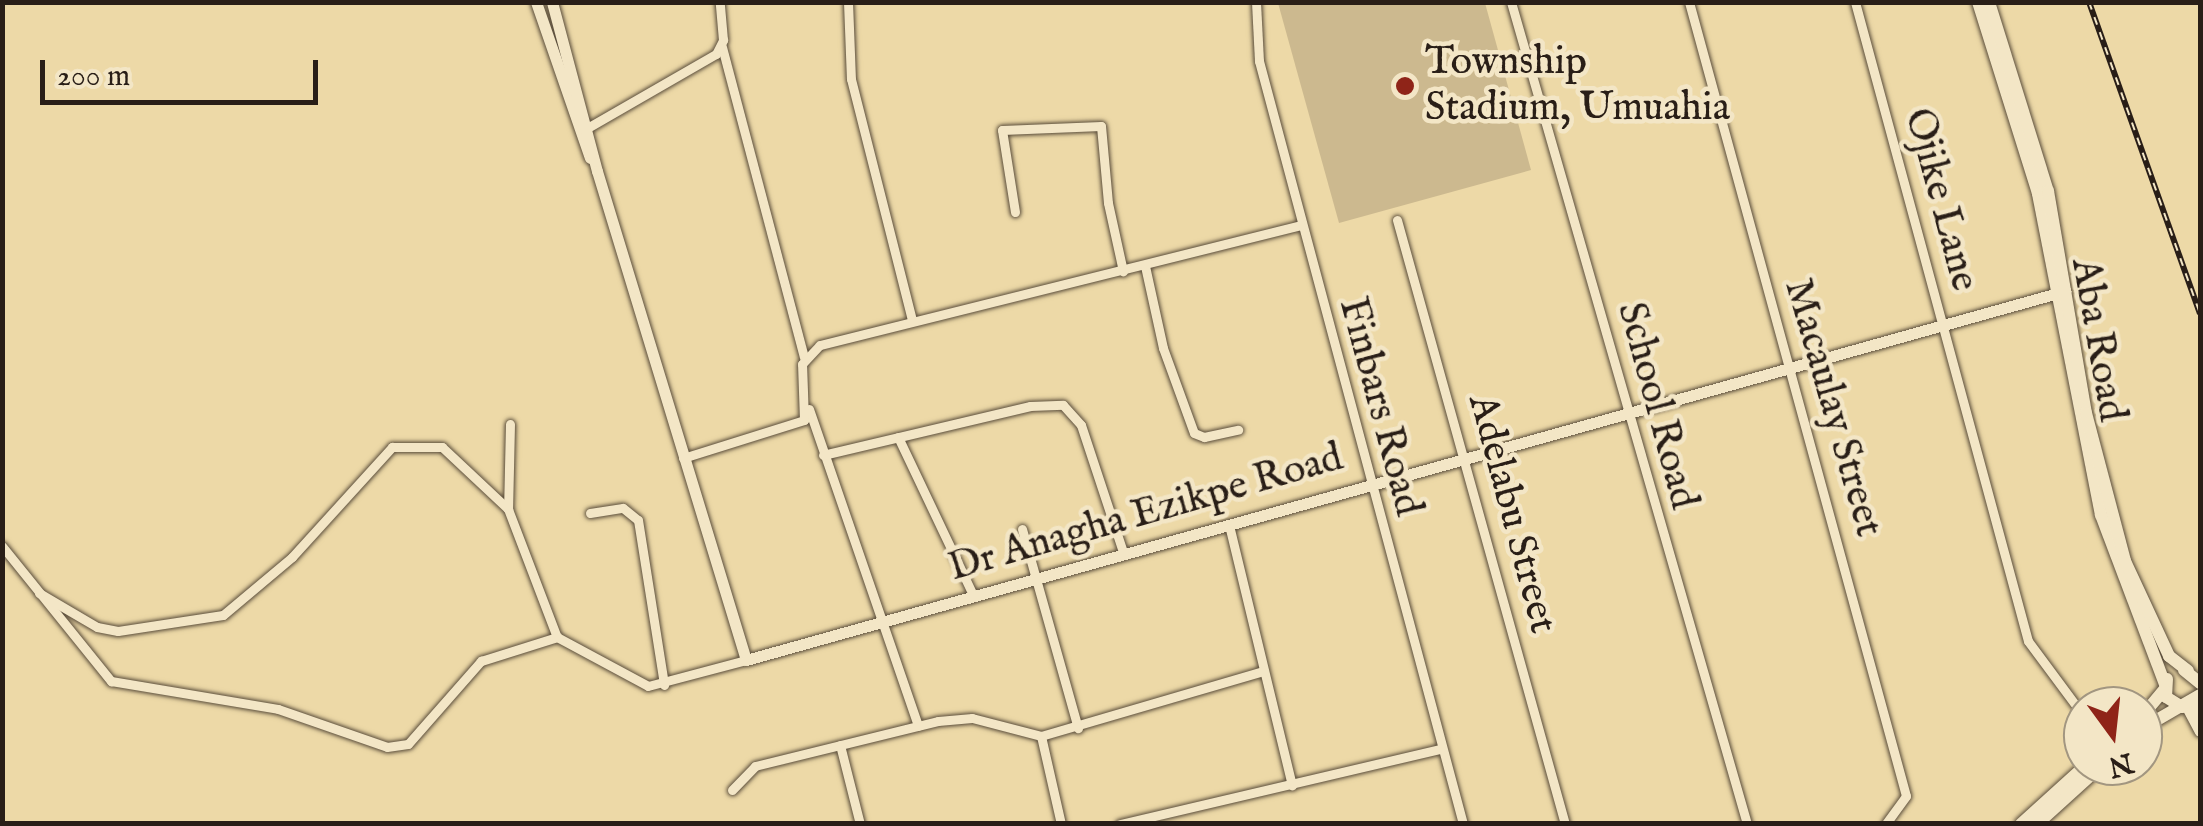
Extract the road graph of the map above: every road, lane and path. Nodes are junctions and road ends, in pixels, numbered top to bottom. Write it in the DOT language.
graph roads {
  1 [pos="536,2"];
  2 [pos="552,2"];
  3 [pos="720,2"];
  4 [pos="848,2"];
  5 [pos="1256,2"];
  6 [pos="1511,2"];
  7 [pos="1689,2"];
  8 [pos="1855,2"];
  9 [pos="1978,2"];
  10 [pos="1988,2"];
  11 [pos="722,48"];
  12 [pos="589,127"];
  13 [pos="596,171"];
  14 [pos="1014,212"];
  15 [pos="1397,220"];
  16 [pos="1300,225"];
  17 [pos="1144,266"];
  18 [pos="1124,271"];
  19 [pos="2061,292"];
  20 [pos="912,320"];
  21 [pos="1942,324"];
  22 [pos="804,357"];
  23 [pos="1790,368"];
  24 [pos="1626,414"];
  25 [pos="808,416"];
  26 [pos="510,424"];
  27 [pos="1238,430"];
  28 [pos="898,437"];
  29 [pos="823,454"];
  30 [pos="683,458"];
  31 [pos="1464,460"];
  32 [pos="1367,486"];
  33 [pos="508,508"];
  34 [pos="590,513"];
  35 [pos="1229,525"];
  36 [pos="1022,528"];
  37 [pos="2,546"];
  38 [pos="1124,555"];
  39 [pos="1036,580"];
  40 [pos="32,589"];
  41 [pos="974,597"];
  42 [pos="880,624"];
  43 [pos="557,637"];
  44 [pos="746,660"];
  45 [pos="1264,671"];
  46 [pos="2197,677"];
  47 [pos="664,685"];
  48 [pos="2164,687"];
  49 [pos="2063,688"];
  50 [pos="2193,705"];
  51 [pos="2163,719"];
  52 [pos="918,726"];
  53 [pos="1078,728"];
  54 [pos="2200,731"];
  55 [pos="1041,736"];
  56 [pos="840,744"];
  57 [pos="1440,749"];
  58 [pos="1292,784"];
  59 [pos="2063,786"];
  60 [pos="2079,786"];
  61 [pos="732,790"];
  62 [pos="1168,818"];
  63 [pos="860,824"];
  64 [pos="1062,824"];
  65 [pos="1120,824"];
  66 [pos="1463,824"];
  67 [pos="1565,824"];
  68 [pos="1747,824"];
  69 [pos="1886,824"];
  70 [pos="2021,824"];
  71 [pos="2037,824"];
  1 -- 13 [label="street"];
  2 -- 12 [label="street"];
  3 -- 11 [label="street"];
  4 -- 20 [label="street"];
  5 -- 16 [label="street, Finbars Road"];
  6 -- 24 [label="street, School Road"];
  7 -- 23 [label="street, Macaulay Street"];
  8 -- 21 [label="street, Ojike Lane"];
  9 -- 19 [label="main road, Aba Road"];
  10 -- 19 [label="main road, Aba Road"];
  11 -- 12 [label="street"];
  11 -- 22 [label="street"];
  12 -- 13 [label="street"];
  13 -- 30 [label="street"];
  14 -- 18 [label="street"];
  15 -- 31 [label="street, Adelabu Street"];
  16 -- 17 [label="street"];
  16 -- 32 [label="street, Finbars Road"];
  17 -- 18 [label="street"];
  17 -- 27 [label="street"];
  18 -- 20 [label="street"];
  19 -- 21 [label="street, Dr Anagha Ezikpe Road"];
  19 -- 46 [label="main road, Aba Road"];
  19 -- 48 [label="main road, Aba Road"];
  20 -- 22 [label="street"];
  21 -- 23 [label="street, Dr Anagha Ezikpe Road"];
  21 -- 49 [label="street, Ojike Lane"];
  22 -- 25 [label="street"];
  23 -- 24 [label="street, Dr Anagha Ezikpe Road"];
  23 -- 69 [label="street, Macaulay Street"];
  24 -- 31 [label="street, Dr Anagha Ezikpe Road"];
  24 -- 68 [label="street, School Road"];
  25 -- 29 [label="street"];
  25 -- 30 [label="street"];
  26 -- 33 [label="street"];
  28 -- 29 [label="street"];
  28 -- 38 [label="street"];
  28 -- 41 [label="street"];
  29 -- 42 [label="street"];
  30 -- 44 [label="street"];
  31 -- 32 [label="street, Dr Anagha Ezikpe Road"];
  31 -- 67 [label="street, Adelabu Street"];
  32 -- 35 [label="street, Dr Anagha Ezikpe Road"];
  32 -- 57 [label="street, Finbars Road"];
  33 -- 40 [label="street"];
  33 -- 43 [label="street"];
  34 -- 47 [label="street"];
  35 -- 38 [label="street, Dr Anagha Ezikpe Road"];
  35 -- 45 [label="street"];
  36 -- 39 [label="street"];
  37 -- 40 [label="street"];
  38 -- 39 [label="street, Dr Anagha Ezikpe Road"];
  39 -- 41 [label="street, Dr Anagha Ezikpe Road"];
  39 -- 53 [label="street"];
  40 -- 43 [label="street"];
  41 -- 42 [label="street, Dr Anagha Ezikpe Road"];
  42 -- 44 [label="street, Dr Anagha Ezikpe Road"];
  42 -- 52 [label="street"];
  43 -- 47 [label="street"];
  44 -- 47 [label="street"];
  45 -- 53 [label="street"];
  45 -- 58 [label="street"];
  46 -- 48 [label="main road"];
  48 -- 50 [label="main road"];
  50 -- 51 [label="main road"];
  50 -- 54 [label="street"];
  52 -- 55 [label="street"];
  52 -- 56 [label="street"];
  53 -- 55 [label="street"];
  55 -- 64 [label="street"];
  56 -- 61 [label="street"];
  56 -- 63 [label="street"];
  57 -- 58 [label="street"];
  57 -- 66 [label="street, Finbars Road"];
  58 -- 62 [label="street"];
  59 -- 70 [label="main road"];
  60 -- 71 [label="main road"];
  62 -- 65 [label="street"];
}
